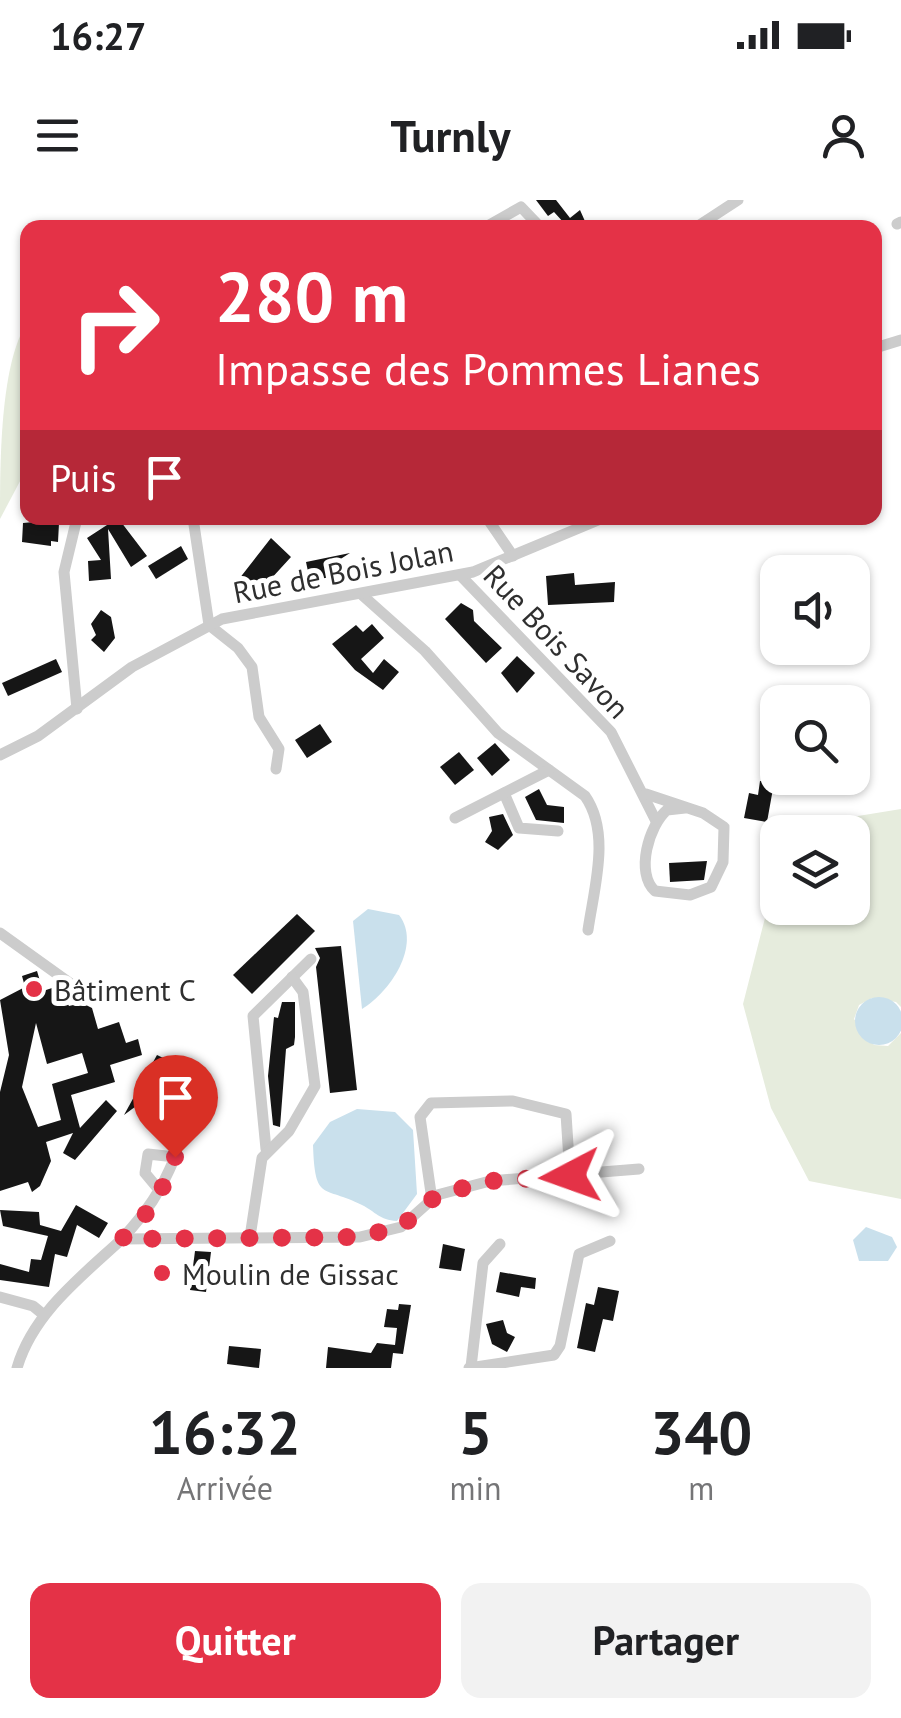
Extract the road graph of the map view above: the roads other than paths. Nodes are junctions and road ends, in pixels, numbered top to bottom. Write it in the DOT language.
graph roads {
  1 [pos="738,200"];
  2 [pos="498,220"];
  3 [pos="533,220"];
  4 [pos="708,220"];
  5 [pos="75,525"];
  6 [pos="193,525"];
  7 [pos="491,525"];
  8 [pos="578,525"];
  9 [pos="513,556"];
  10 [pos="460,575"];
  11 [pos="361,594"];
  12 [pos="209,625"];
  13 [pos="77,709"];
  14 [pos="0,755"];
  15 [pos="276,769"];
  16 [pos="548,770"];
  17 [pos="504,793"];
  18 [pos="646,794"];
  19 [pos="686,808"];
  20 [pos="455,818"];
  21 [pos="656,821"];
  22 [pos="558,830"];
  23 [pos="588,930"];
  24 [pos="0,933"];
  25 [pos="311,958"];
  26 [pos="292,977"];
  27 [pos="92,999"];
  28 [pos="266,1149"];
  29 [pos="639,1169"];
  30 [pos="570,1176"];
  31 [pos="160,1192"];
  32 [pos="432,1200"];
  33 [pos="250,1237"];
  34 [pos="122,1239"];
  35 [pos="610,1240"];
  36 [pos="500,1244"];
  37 [pos="0,1297"];
  38 [pos="44,1315"];
  39 [pos="17,1368"];
  40 [pos="470,1368"];
  1 -- 4 [label="street"];
  2 -- 3 [label="street"];
  5 -- 13 [label="street"];
  6 -- 12 [label="street"];
  7 -- 9 [label="street"];
  8 -- 9 [label="street, Rue de Bois Jolan"];
  9 -- 10 [label="street, Rue de Bois Jolan"];
  10 -- 11 [label="street, Rue de Bois Jolan"];
  10 -- 18 [label="street, Rue Bois Savon"];
  11 -- 12 [label="street, Rue de Bois Jolan"];
  11 -- 16 [label="street"];
  12 -- 13 [label="street, Rue de Bois Jolan"];
  12 -- 15 [label="street"];
  13 -- 14 [label="street, Rue de Bois Jolan"];
  16 -- 17 [label="street"];
  16 -- 23 [label="street"];
  17 -- 20 [label="street"];
  17 -- 22 [label="street"];
  18 -- 19 [label="street"];
  18 -- 21 [label="street, Rue Bois Savon"];
  19 -- 21 [label="street"];
  19 -- 21 [label="street"];
  24 -- 27 [label="street"];
  25 -- 26 [label="street"];
  26 -- 28 [label="street"];
  26 -- 28 [label="street"];
  28 -- 33 [label="street"];
  29 -- 30 [label="street"];
  30 -- 32 [label="street"];
  30 -- 32 [label="street"];
  31 -- 34 [label="street"];
  32 -- 33 [label="street"];
  33 -- 34 [label="street"];
  34 -- 38 [label="street"];
  35 -- 40 [label="street"];
  36 -- 40 [label="street"];
  37 -- 38 [label="street"];
  38 -- 39 [label="street"];
}
